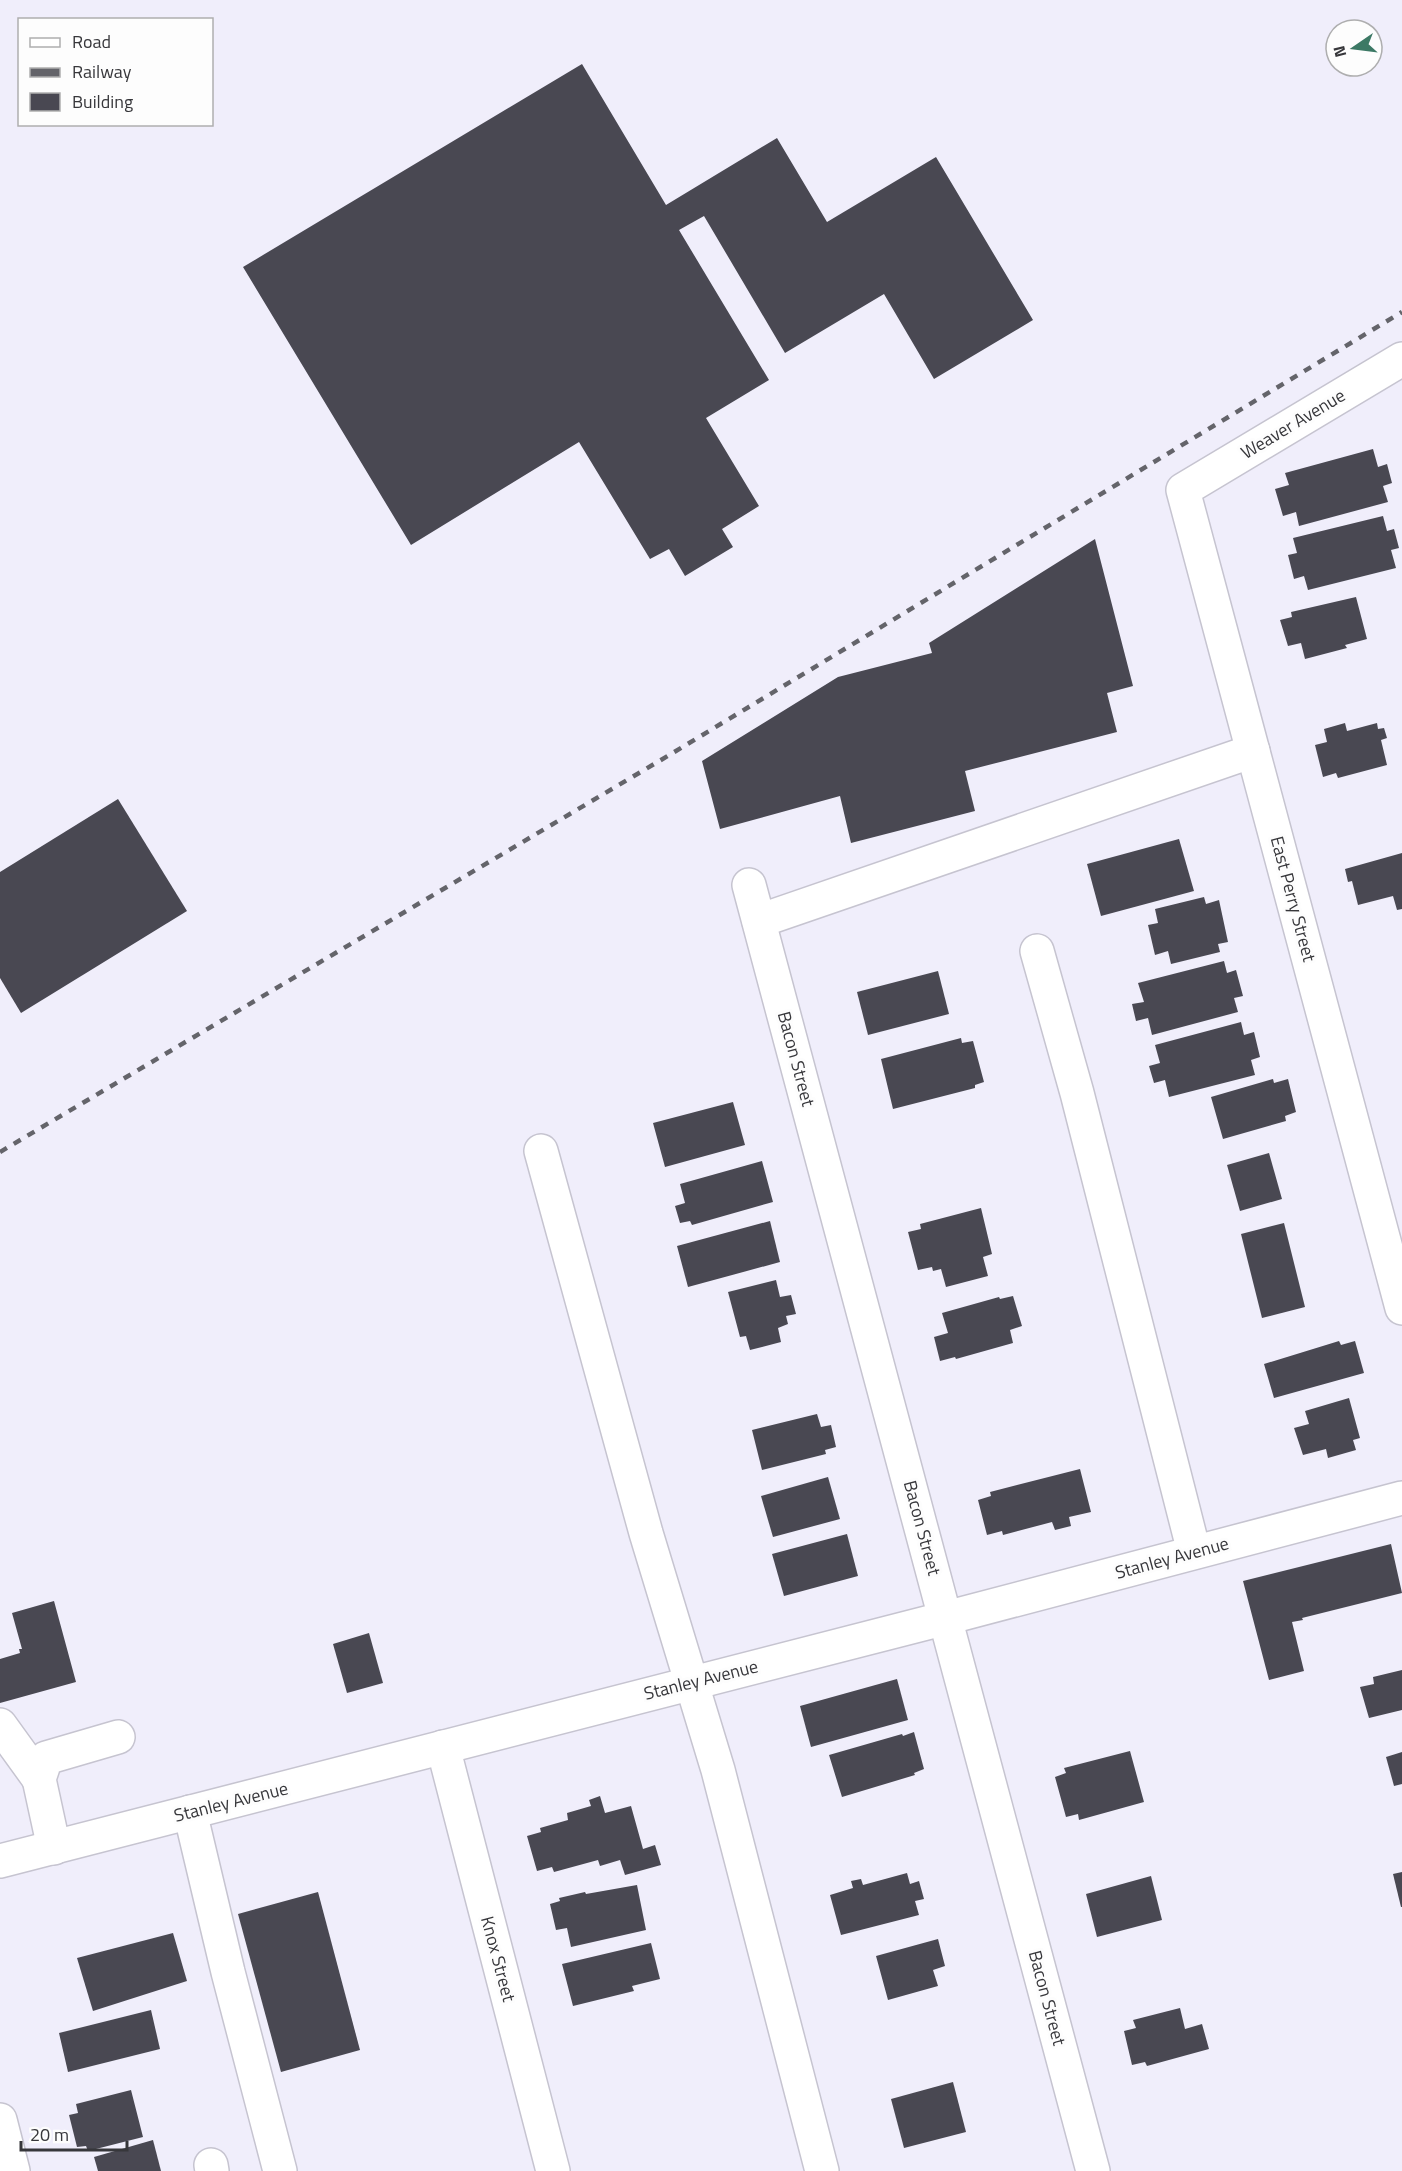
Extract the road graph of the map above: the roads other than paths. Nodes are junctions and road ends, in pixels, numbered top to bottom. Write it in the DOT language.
graph roads {
  1 [pos="1402,359"];
  2 [pos="1183,490"];
  3 [pos="1253,751"];
  4 [pos="749,885"];
  5 [pos="759,921"];
  6 [pos="1037,951"];
  7 [pos="541,1151"];
  8 [pos="1402,1308"];
  9 [pos="1402,1498"];
  10 [pos="1194,1552"];
  11 [pos="946,1618"];
  12 [pos="690,1683"];
  13 [pos="0,1725"];
  14 [pos="118,1737"];
  15 [pos="443,1748"];
  16 [pos="39,1779"];
  17 [pos="190,1812"];
  18 [pos="54,1848"];
  19 [pos="0,1862"];
  20 [pos="0,2120"];
  21 [pos="13,2171"];
  22 [pos="280,2171"];
  23 [pos="553,2171"];
  24 [pos="822,2171"];
  25 [pos="1093,2171"];
  1 -- 2 [label="street, Weaver Avenue"];
  2 -- 3 [label="street, East Perry Street"];
  3 -- 5 [label="street"];
  3 -- 8 [label="street, East Perry Street"];
  4 -- 5 [label="street, Bacon Street"];
  5 -- 11 [label="street, Bacon Street"];
  6 -- 10 [label="street"];
  7 -- 12 [label="street"];
  9 -- 10 [label="street, Stanley Avenue"];
  10 -- 11 [label="street, Stanley Avenue"];
  11 -- 12 [label="street, Stanley Avenue"];
  11 -- 25 [label="street, Bacon Street"];
  12 -- 15 [label="street, Stanley Avenue"];
  12 -- 24 [label="street"];
  13 -- 16 [label="street"];
  14 -- 16 [label="street"];
  15 -- 17 [label="street, Stanley Avenue"];
  15 -- 23 [label="street, Knox Street"];
  16 -- 18 [label="street"];
  17 -- 18 [label="street, Stanley Avenue"];
  17 -- 22 [label="street"];
  18 -- 19 [label="street, Stanley Avenue"];
  20 -- 21 [label="street"];
}
